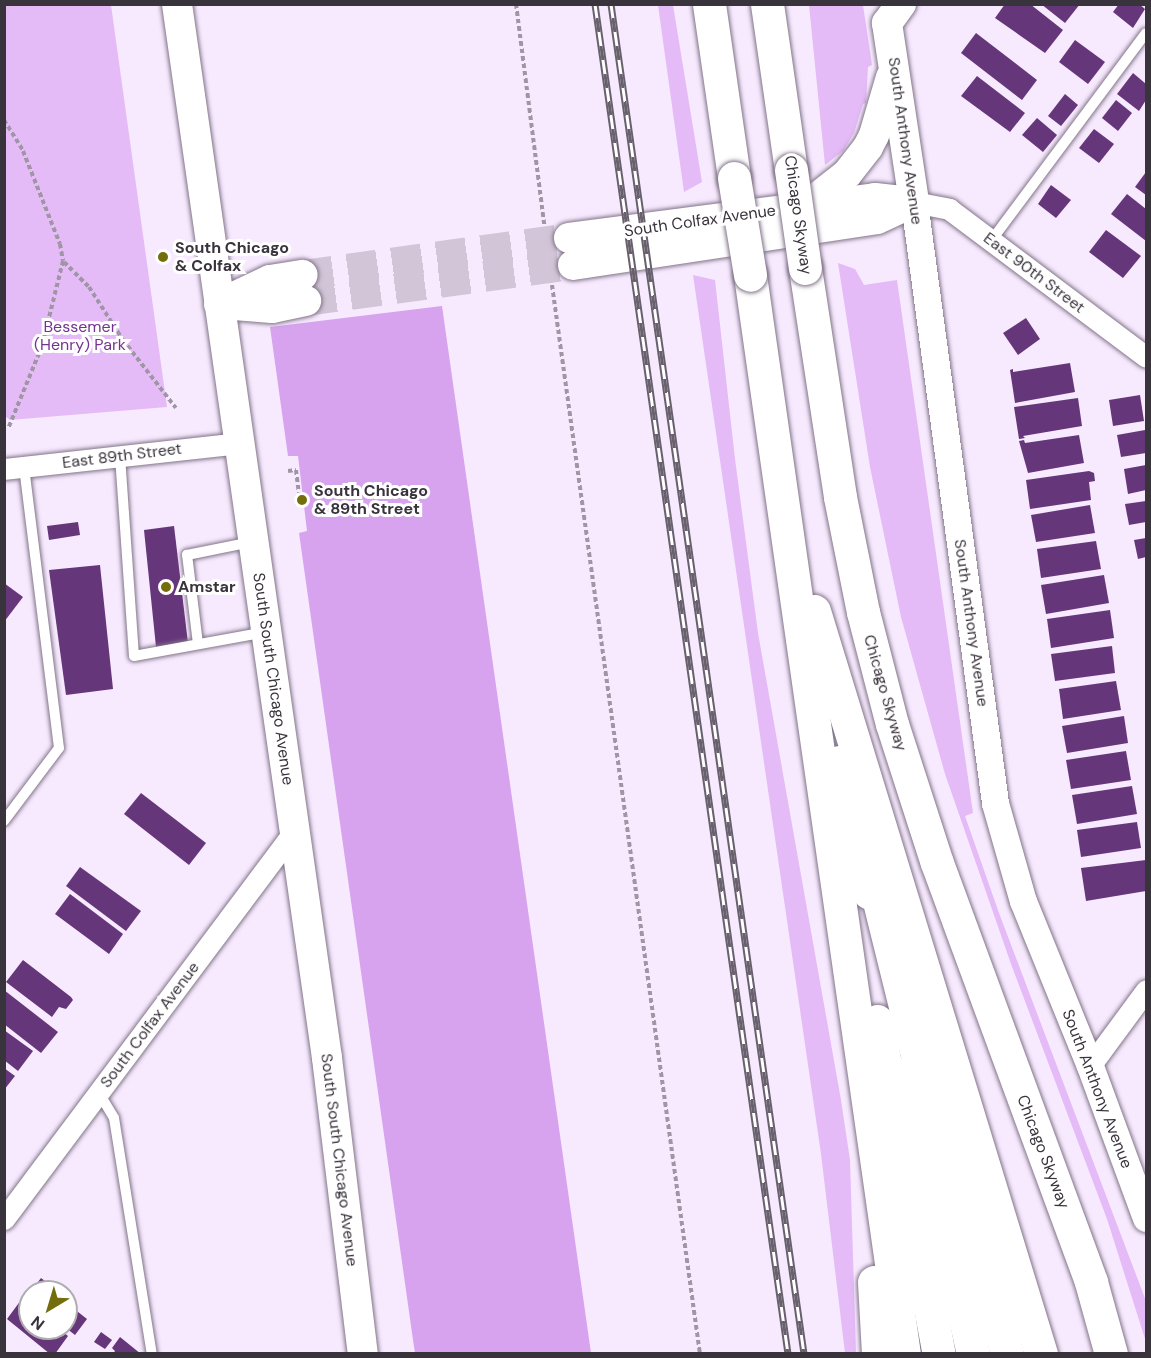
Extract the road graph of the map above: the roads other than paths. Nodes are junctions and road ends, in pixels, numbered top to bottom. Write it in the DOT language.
graph roads {
  1 [pos="177,4"];
  2 [pos="709,4"];
  3 [pos="767,4"];
  4 [pos="891,11"];
  5 [pos="1146,33"];
  6 [pos="894,68"];
  7 [pos="914,202"];
  8 [pos="804,207"];
  9 [pos="991,241"];
  10 [pos="304,288"];
  11 [pos="219,304"];
  12 [pos="1145,354"];
  13 [pos="239,443"];
  14 [pos="120,456"];
  15 [pos="14,468"];
  16 [pos="786,529"];
  17 [pos="253,542"];
  18 [pos="266,632"];
  19 [pos="198,644"];
  20 [pos="4,821"];
  21 [pos="294,831"];
  22 [pos="1146,990"];
  23 [pos="1090,1066"];
  24 [pos="99,1093"];
  25 [pos="1146,1218"];
  26 [pos="4,1219"];
  27 [pos="152,1353"];
  28 [pos="363,1353"];
  29 [pos="878,1353"];
  30 [pos="888,1353"];
  31 [pos="904,1353"];
  32 [pos="921,1353"];
  33 [pos="939,1353"];
  34 [pos="956,1353"];
  35 [pos="973,1353"];
  36 [pos="990,1353"];
  37 [pos="1007,1353"];
  38 [pos="1024,1353"];
  39 [pos="1041,1353"];
  40 [pos="1112,1353"];
  1 -- 11 [label="main road, South South Chicago Avenue"];
  2 -- 16 [label="highway, bridge"];
  3 -- 40 [label="highway, Chicago Skyway, bridge"];
  4 -- 6 [label="main road, South Anthony Avenue"];
  5 -- 9 [label="lane"];
  6 -- 7 [label="main road, South Anthony Avenue"];
  6 -- 8 [label="main road"];
  7 -- 8 [label="main road, South Colfax Avenue"];
  7 -- 8 [label="main road, South Colfax Avenue"];
  7 -- 9 [label="street, East 90th Street"];
  7 -- 23 [label="street, South Anthony Avenue"];
  9 -- 12 [label="street, East 90th Street"];
  10 -- 11 [label="main road"];
  11 -- 13 [label="main road, South South Chicago Avenue"];
  13 -- 14 [label="street, East 89th Street"];
  13 -- 17 [label="main road, South South Chicago Avenue"];
  14 -- 15 [label="street, East 89th Street"];
  14 -- 19 [label="lane"];
  15 -- 20 [label="lane"];
  16 -- 29 [label="highway"];
  16 -- 30 [label="highway"];
  16 -- 31 [label="highway"];
  16 -- 32 [label="highway"];
  16 -- 33 [label="highway"];
  16 -- 34 [label="highway"];
  16 -- 35 [label="highway"];
  16 -- 36 [label="highway"];
  16 -- 37 [label="highway"];
  16 -- 38 [label="highway"];
  16 -- 39 [label="highway"];
  17 -- 18 [label="main road, South South Chicago Avenue"];
  17 -- 19 [label="lane"];
  18 -- 19 [label="lane"];
  18 -- 21 [label="main road, South South Chicago Avenue"];
  21 -- 24 [label="street, South Colfax Avenue"];
  21 -- 28 [label="main road, South South Chicago Avenue"];
  22 -- 23 [label="street"];
  23 -- 25 [label="street, South Anthony Avenue"];
  24 -- 26 [label="street, South Colfax Avenue"];
  24 -- 27 [label="lane"];
}
